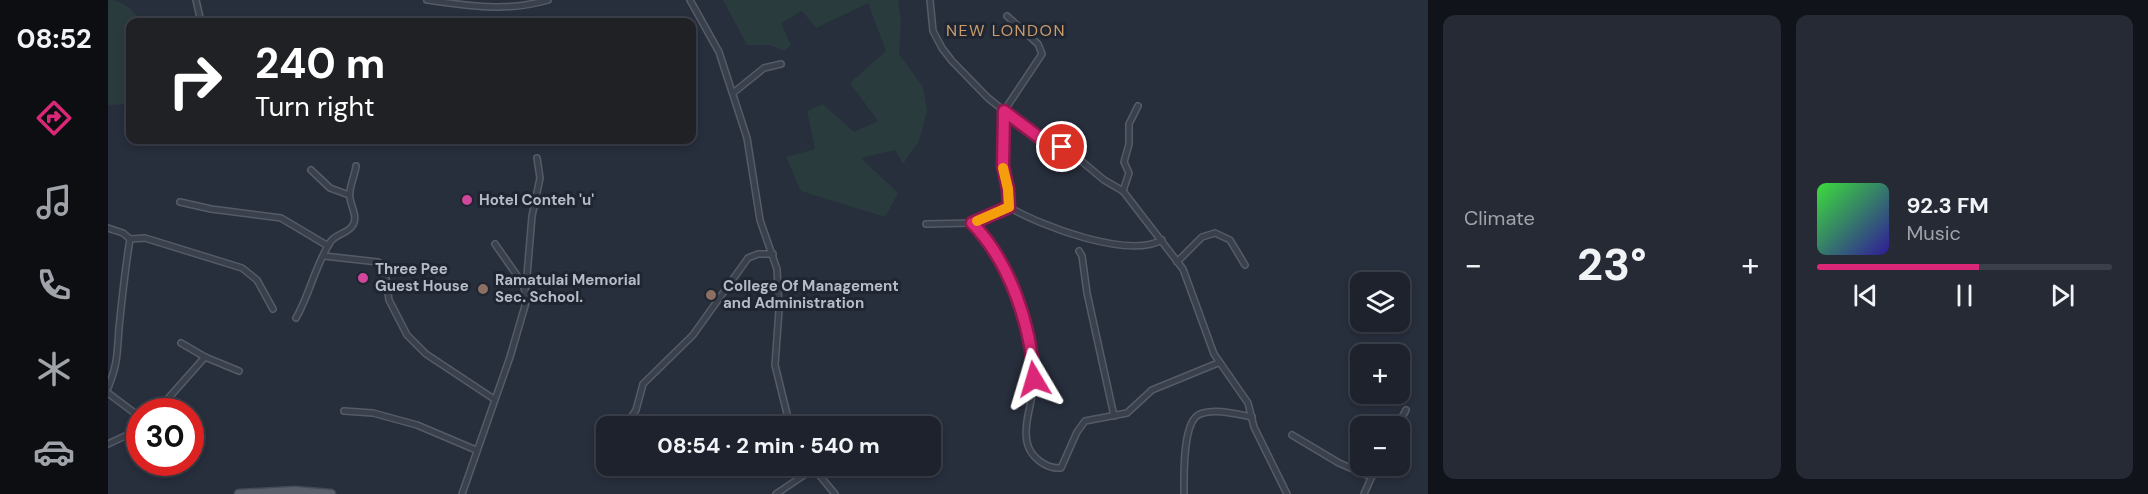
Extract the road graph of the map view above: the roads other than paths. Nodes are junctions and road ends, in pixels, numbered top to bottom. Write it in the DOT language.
graph roads {
  1 [pos="196,0"];
  2 [pos="427,0"];
  3 [pos="548,0"];
  4 [pos="690,0"];
  5 [pos="930,0"];
  6 [pos="1007,16"];
  7 [pos="200,18"];
  8 [pos="781,64"];
  9 [pos="733,93"];
  10 [pos="1138,106"];
  11 [pos="1004,111"];
  12 [pos="537,158"];
  13 [pos="356,166"];
  14 [pos="311,170"];
  15 [pos="1123,191"];
  16 [pos="349,195"];
  17 [pos="180,202"];
  18 [pos="1009,207"];
  19 [pos="972,223"];
  20 [pos="926,224"];
  21 [pos="108,228"];
  22 [pos="129,239"];
  23 [pos="1162,240"];
  24 [pos="495,244"];
  25 [pos="328,246"];
  26 [pos="1079,251"];
  27 [pos="773,254"];
  28 [pos="324,256"];
  29 [pos="1177,262"];
  30 [pos="1245,265"];
  31 [pos="526,289"];
  32 [pos="273,309"];
  33 [pos="296,318"];
  34 [pos="181,343"];
  35 [pos="204,357"];
  36 [pos="1218,363"];
  37 [pos="239,371"];
  38 [pos="108,388"];
  39 [pos="108,393"];
  40 [pos="168,398"];
  41 [pos="494,399"];
  42 [pos="126,406"];
  43 [pos="1406,410"];
  44 [pos="344,411"];
  45 [pos="632,416"];
  46 [pos="788,416"];
  47 [pos="1114,416"];
  48 [pos="1403,416"];
  49 [pos="1252,417"];
  50 [pos="1292,435"];
  51 [pos="126,436"];
  52 [pos="108,444"];
  53 [pos="476,450"];
  54 [pos="800,476"];
  55 [pos="820,476"];
  56 [pos="1371,477"];
  57 [pos="239,494"];
  58 [pos="331,494"];
  59 [pos="462,494"];
  60 [pos="776,494"];
  61 [pos="835,494"];
  62 [pos="1184,494"];
  63 [pos="1287,494"];
  64 [pos="1364,494"];
  1 -- 7 [label="street"];
  2 -- 3 [label="street"];
  4 -- 9 [label="street"];
  5 -- 11 [label="street"];
  6 -- 11 [label="street"];
  8 -- 9 [label="street"];
  9 -- 27 [label="street"];
  10 -- 15 [label="street"];
  11 -- 15 [label="street"];
  11 -- 18 [label="street"];
  12 -- 31 [label="street"];
  13 -- 16 [label="street"];
  14 -- 16 [label="street"];
  15 -- 23 [label="street"];
  16 -- 25 [label="street"];
  17 -- 25 [label="street"];
  18 -- 19 [label="street"];
  18 -- 23 [label="street"];
  19 -- 20 [label="street"];
  19 -- 47 [label="street"];
  21 -- 22 [label="street"];
  22 -- 32 [label="street"];
  22 -- 38 [label="street"];
  23 -- 29 [label="street"];
  24 -- 31 [label="street"];
  25 -- 28 [label="street"];
  26 -- 47 [label="street"];
  27 -- 45 [label="street"];
  27 -- 46 [label="street"];
  28 -- 33 [label="street"];
  28 -- 41 [label="street"];
  29 -- 30 [label="street"];
  29 -- 36 [label="street"];
  31 -- 41 [label="street"];
  34 -- 35 [label="street"];
  35 -- 37 [label="street"];
  35 -- 40 [label="street"];
  36 -- 47 [label="street"];
  36 -- 49 [label="street"];
  39 -- 42 [label="street"];
  41 -- 53 [label="street"];
  43 -- 48 [label="street"];
  44 -- 53 [label="street"];
  49 -- 62 [label="street"];
  49 -- 63 [label="street"];
  50 -- 56 [label="street"];
  51 -- 52 [label="street"];
  53 -- 59 [label="street"];
  54 -- 60 [label="street"];
  55 -- 61 [label="street"];
  56 -- 64 [label="street"];
  57 -- 58 [label="main road"];
}
